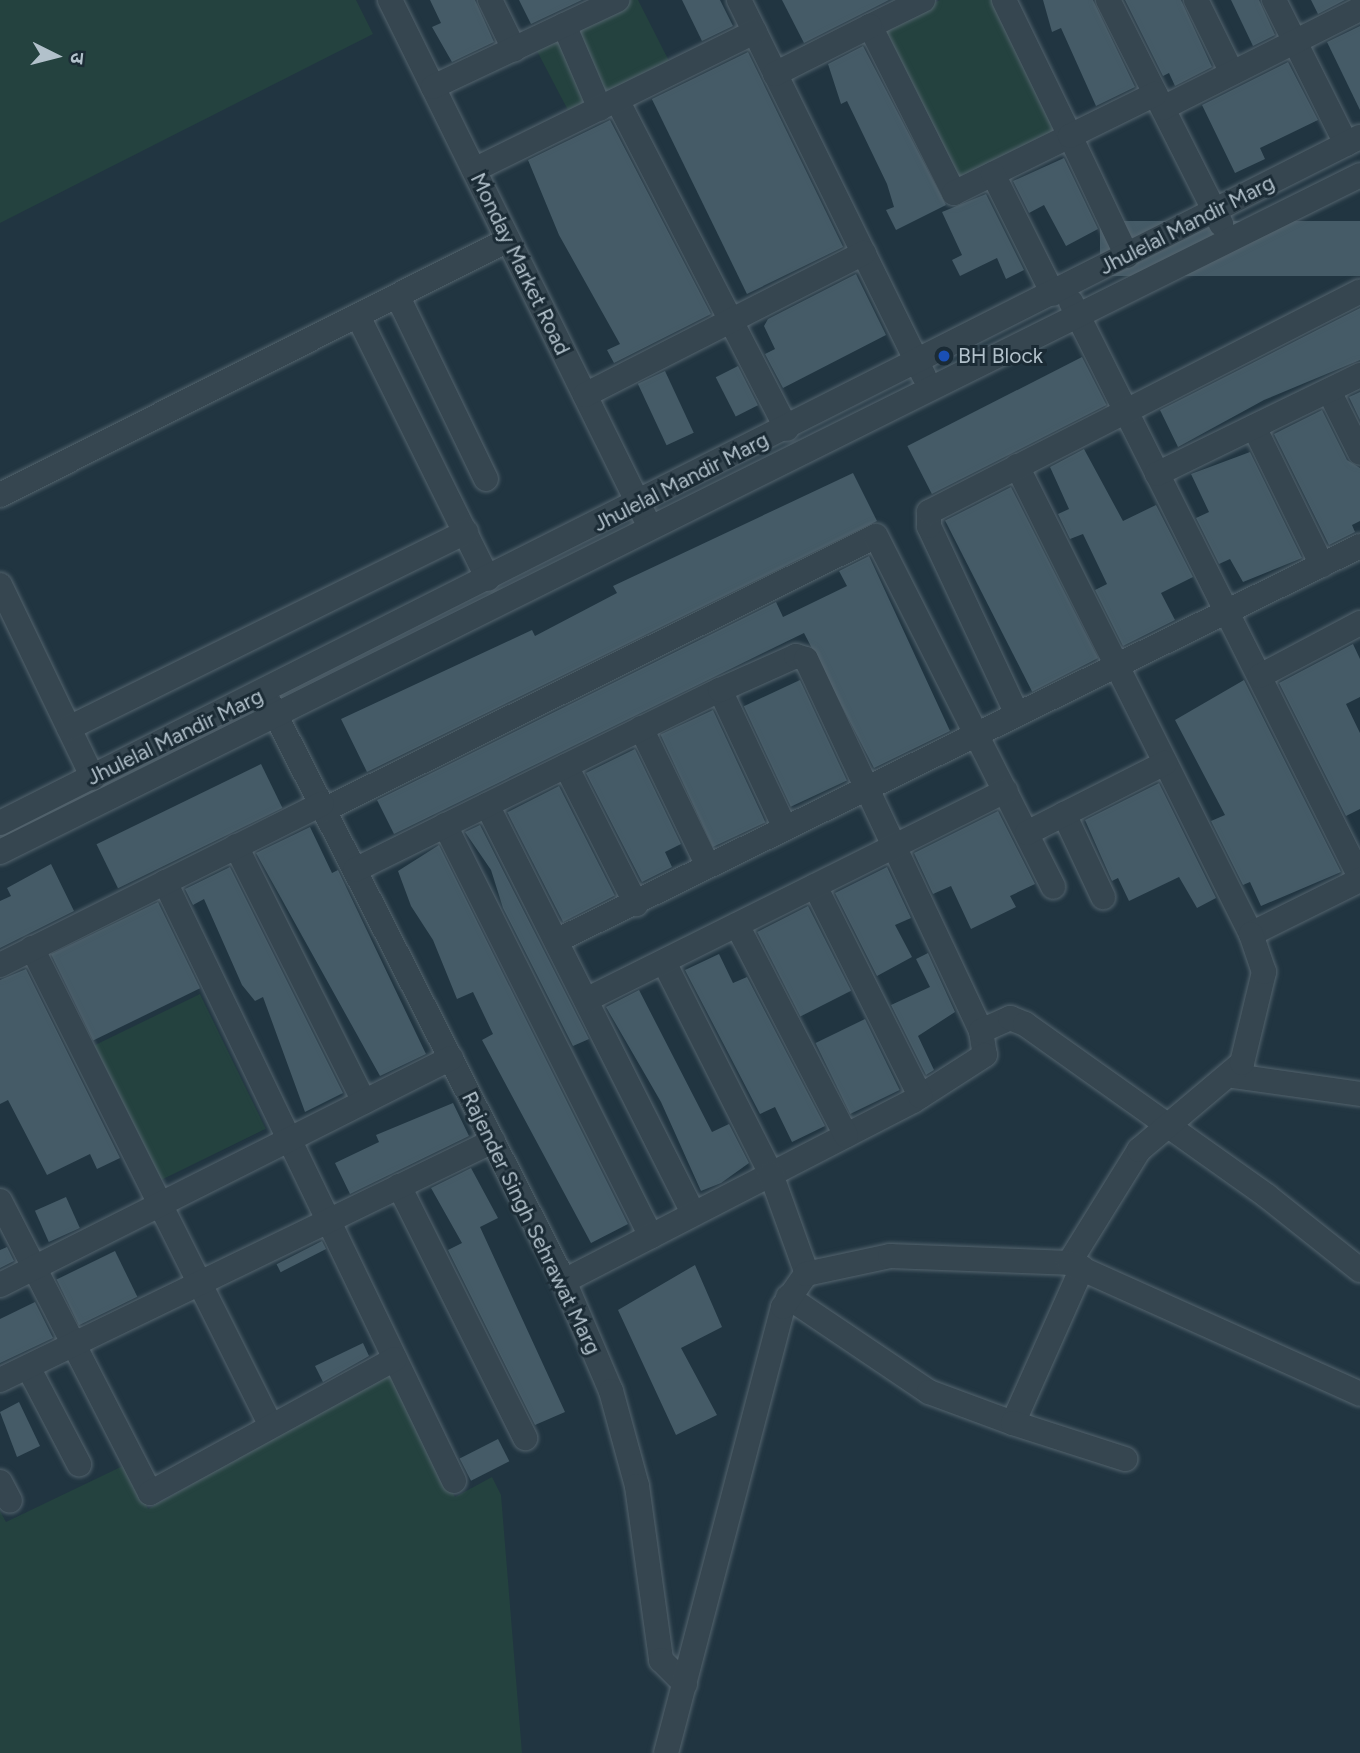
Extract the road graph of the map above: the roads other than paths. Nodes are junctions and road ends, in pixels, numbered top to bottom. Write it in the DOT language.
graph roads {
  1 [pos="390,0"];
  2 [pos="490,0"];
  3 [pos="617,0"];
  4 [pos="739,0"];
  5 [pos="1004,0"];
  6 [pos="1108,0"];
  7 [pos="1196,0"];
  8 [pos="1274,0"];
  9 [pos="1356,0"];
  10 [pos="912,3"];
  11 [pos="1360,8"];
  12 [pos="572,14"];
  13 [pos="870,26"];
  14 [pos="755,32"];
  15 [pos="1295,41"];
  16 [pos="514,49"];
  17 [pos="1232,73"];
  18 [pos="775,74"];
  19 [pos="433,87"];
  20 [pos="1159,101"];
  21 [pos="608,104"];
  22 [pos="1070,136"];
  23 [pos="1353,140"];
  24 [pos="474,170"];
  25 [pos="993,174"];
  26 [pos="1360,174"];
  27 [pos="1215,211"];
  28 [pos="1228,239"];
  29 [pos="508,240"];
  30 [pos="864,253"];
  31 [pos="1127,256"];
  32 [pos="1360,290"];
  33 [pos="1058,291"];
  34 [pos="398,297"];
  35 [pos="1077,314"];
  36 [pos="358,316"];
  37 [pos="731,321"];
  38 [pos="918,362"];
  39 [pos="1360,375"];
  40 [pos="930,388"];
  41 [pos="1329,391"];
  42 [pos="585,395"];
  43 [pos="1125,411"];
  44 [pos="1254,427"];
  45 [pos="787,429"];
  46 [pos="1360,453"];
  47 [pos="1017,466"];
  48 [pos="1157,474"];
  49 [pos="486,479"];
  50 [pos="0,495"];
  51 [pos="638,503"];
  52 [pos="650,527"];
  53 [pos="466,532"];
  54 [pos="1360,546"];
  55 [pos="1322,565"];
  56 [pos="488,579"];
  57 [pos="0,584"];
  58 [pos="1228,610"];
  59 [pos="1357,631"];
  60 [pos="1116,663"];
  61 [pos="1260,676"];
  62 [pos="720,690"];
  63 [pos="265,693"];
  64 [pos="1015,710"];
  65 [pos="277,716"];
  66 [pos="69,728"];
  67 [pos="641,728"];
  68 [pos="976,731"];
  69 [pos="1165,763"];
  70 [pos="566,766"];
  71 [pos="93,778"];
  72 [pos="866,787"];
  73 [pos="1006,791"];
  74 [pos="487,804"];
  75 [pos="323,807"];
  76 [pos="1064,814"];
  77 [pos="0,823"];
  78 [pos="445,825"];
  79 [pos="785,828"];
  80 [pos="1027,833"];
  81 [pos="236,846"];
  82 [pos="893,846"];
  83 [pos="0,852"];
  84 [pos="708,866"];
  85 [pos="355,870"];
  86 [pos="1360,878"];
  87 [pos="165,882"];
  88 [pos="815,886"];
  89 [pos="1053,887"];
  90 [pos="1103,897"];
  91 [pos="636,904"];
  92 [pos="737,925"];
  93 [pos="1251,934"];
  94 [pos="556,941"];
  95 [pos="32,948"];
  96 [pos="664,962"];
  97 [pos="0,965"];
  98 [pos="586,1000"];
  99 [pos="981,1031"];
  100 [pos="451,1058"];
  101 [pos="1234,1076"];
  102 [pos="1360,1094"];
  103 [pos="920,1096"];
  104 [pos="364,1102"];
  105 [pos="1168,1128"];
  106 [pos="846,1135"];
  107 [pos="289,1139"];
  108 [pos="493,1141"];
  109 [pos="771,1174"];
  110 [pos="399,1186"];
  111 [pos="0,1201"];
  112 [pos="160,1204"];
  113 [pos="694,1214"];
  114 [pos="328,1220"];
  115 [pos="651,1236"];
  116 [pos="1075,1266"];
  117 [pos="34,1269"];
  118 [pos="1360,1270"];
  119 [pos="807,1274"];
  120 [pos="564,1281"];
  121 [pos="199,1283"];
  122 [pos="0,1286"];
  123 [pos="788,1297"];
  124 [pos="73,1345"];
  125 [pos="396,1359"];
  126 [pos="28,1367"];
  127 [pos="0,1380"];
  128 [pos="1359,1391"];
  129 [pos="1013,1423"];
  130 [pos="271,1426"];
  131 [pos="525,1438"];
  132 [pos="1125,1459"];
  133 [pos="79,1464"];
  134 [pos="454,1481"];
  135 [pos="685,1684"];
  136 [pos="666,1753"];
  1 -- 19 [label="street, Monday Market Road"];
  2 -- 16 [label="street"];
  3 -- 12 [label="street"];
  4 -- 14 [label="street"];
  5 -- 22 [label="street"];
  6 -- 20 [label="street"];
  7 -- 17 [label="street"];
  8 -- 15 [label="street"];
  9 -- 11 [label="street"];
  10 -- 13 [label="street"];
  11 -- 15 [label="street"];
  12 -- 16 [label="street"];
  12 -- 21 [label="street"];
  13 -- 18 [label="street"];
  13 -- 25 [label="street"];
  14 -- 18 [label="street"];
  14 -- 21 [label="street"];
  15 -- 17 [label="street"];
  15 -- 23 [label="street"];
  16 -- 19 [label="street"];
  17 -- 20 [label="street"];
  18 -- 30 [label="street"];
  19 -- 24 [label="street, Monday Market Road"];
  20 -- 22 [label="street"];
  20 -- 27 [label="street"];
  21 -- 24 [label="street"];
  21 -- 37 [label="street"];
  22 -- 25 [label="street"];
  22 -- 31 [label="street"];
  23 -- 27 [label="street, Jhulelal Mandir Marg"];
  24 -- 29 [label="street, Monday Market Road"];
  25 -- 33 [label="street"];
  26 -- 28 [label="street, Jhulelal Mandir Marg"];
  27 -- 28 [label="street"];
  27 -- 31 [label="street, Jhulelal Mandir Marg"];
  28 -- 35 [label="street, Jhulelal Mandir Marg"];
  29 -- 34 [label="street"];
  29 -- 42 [label="street, Monday Market Road"];
  30 -- 37 [label="street"];
  30 -- 38 [label="street"];
  31 -- 33 [label="street, Jhulelal Mandir Marg"];
  32 -- 43 [label="street"];
  33 -- 35 [label="street"];
  33 -- 38 [label="street, Jhulelal Mandir Marg"];
  34 -- 36 [label="street"];
  34 -- 49 [label="street"];
  35 -- 40 [label="street, Jhulelal Mandir Marg"];
  35 -- 43 [label="street"];
  36 -- 50 [label="street"];
  36 -- 53 [label="street"];
  37 -- 42 [label="street"];
  37 -- 45 [label="street"];
  38 -- 40 [label="street"];
  38 -- 45 [label="street, Jhulelal Mandir Marg"];
  39 -- 41 [label="street"];
  40 -- 52 [label="street, Jhulelal Mandir Marg"];
  41 -- 44 [label="street"];
  41 -- 46 [label="street"];
  42 -- 51 [label="street, Monday Market Road"];
  43 -- 47 [label="street"];
  43 -- 48 [label="street"];
  44 -- 48 [label="street"];
  44 -- 55 [label="street"];
  45 -- 51 [label="street, Jhulelal Mandir Marg"];
  47 -- 60 [label="street"];
  47 -- 64 [label="street"];
  48 -- 58 [label="street"];
  51 -- 52 [label="street, Monday Market Road"];
  51 -- 56 [label="street, Jhulelal Mandir Marg"];
  52 -- 65 [label="street, Jhulelal Mandir Marg"];
  53 -- 56 [label="street"];
  53 -- 66 [label="street"];
  54 -- 55 [label="street"];
  55 -- 58 [label="street"];
  56 -- 63 [label="street, Jhulelal Mandir Marg"];
  57 -- 66 [label="street"];
  58 -- 60 [label="street"];
  58 -- 61 [label="street"];
  59 -- 61 [label="street"];
  60 -- 64 [label="street"];
  60 -- 69 [label="street"];
  61 -- 86 [label="street"];
  62 -- 67 [label="street"];
  62 -- 72 [label="street"];
  62 -- 79 [label="street"];
  63 -- 65 [label="street, Rajender Singh Sehrawat Marg"];
  63 -- 71 [label="street, Jhulelal Mandir Marg"];
  64 -- 68 [label="street"];
  65 -- 75 [label="street, Rajender Singh Sehrawat Marg"];
  65 -- 83 [label="street, Jhulelal Mandir Marg"];
  66 -- 71 [label="street"];
  67 -- 70 [label="street"];
  67 -- 84 [label="street"];
  68 -- 72 [label="street"];
  68 -- 73 [label="street"];
  68 -- 75 [label="street"];
  69 -- 76 [label="street"];
  69 -- 93 [label="street"];
  70 -- 74 [label="street"];
  70 -- 91 [label="street"];
  71 -- 77 [label="street, Jhulelal Mandir Marg"];
  72 -- 79 [label="street"];
  72 -- 82 [label="street"];
  73 -- 80 [label="street"];
  73 -- 82 [label="street"];
  74 -- 78 [label="street"];
  74 -- 94 [label="street"];
  75 -- 81 [label="street"];
  75 -- 85 [label="street, Rajender Singh Sehrawat Marg"];
  76 -- 80 [label="street"];
  76 -- 90 [label="street"];
  78 -- 85 [label="street"];
  78 -- 115 [label="street"];
  79 -- 84 [label="street"];
  80 -- 89 [label="street"];
  81 -- 87 [label="street"];
  81 -- 104 [label="street"];
  82 -- 88 [label="street"];
  82 -- 99 [label="street"];
  84 -- 91 [label="street"];
  85 -- 100 [label="street, Rajender Singh Sehrawat Marg"];
  86 -- 93 [label="street"];
  87 -- 95 [label="street"];
  87 -- 107 [label="street"];
  88 -- 92 [label="street"];
  88 -- 103 [label="street"];
  91 -- 94 [label="street"];
  92 -- 96 [label="street"];
  92 -- 106 [label="street"];
  93 -- 101 [label="street"];
  94 -- 98 [label="street"];
  95 -- 97 [label="street"];
  95 -- 112 [label="street"];
  96 -- 98 [label="street"];
  96 -- 109 [label="street"];
  98 -- 113 [label="street"];
  99 -- 103 [label="street"];
  99 -- 105 [label="street"];
  100 -- 104 [label="street"];
  100 -- 108 [label="street, Rajender Singh Sehrawat Marg"];
  101 -- 102 [label="street"];
  101 -- 105 [label="street"];
  103 -- 106 [label="street"];
  104 -- 107 [label="street"];
  105 -- 116 [label="street"];
  105 -- 118 [label="street"];
  106 -- 109 [label="street"];
  107 -- 112 [label="street"];
  107 -- 114 [label="street"];
  108 -- 110 [label="street"];
  108 -- 120 [label="street, Rajender Singh Sehrawat Marg"];
  109 -- 113 [label="street"];
  109 -- 119 [label="street"];
  110 -- 114 [label="street"];
  110 -- 131 [label="street"];
  111 -- 117 [label="street"];
  112 -- 117 [label="street"];
  112 -- 121 [label="street"];
  113 -- 115 [label="street"];
  114 -- 121 [label="street"];
  114 -- 125 [label="street"];
  115 -- 120 [label="street"];
  116 -- 119 [label="street"];
  116 -- 128 [label="street"];
  116 -- 129 [label="street"];
  117 -- 122 [label="street"];
  117 -- 124 [label="street"];
  119 -- 123 [label="street"];
  120 -- 135 [label="street, Rajender Singh Sehrawat Marg"];
  121 -- 124 [label="street"];
  121 -- 130 [label="street"];
  123 -- 129 [label="street"];
  123 -- 135 [label="street"];
  124 -- 126 [label="street"];
  124 -- 130 [label="street"];
  125 -- 130 [label="street"];
  125 -- 134 [label="street"];
  126 -- 127 [label="street"];
  126 -- 133 [label="street"];
  129 -- 132 [label="street"];
  135 -- 136 [label="street"];
}
